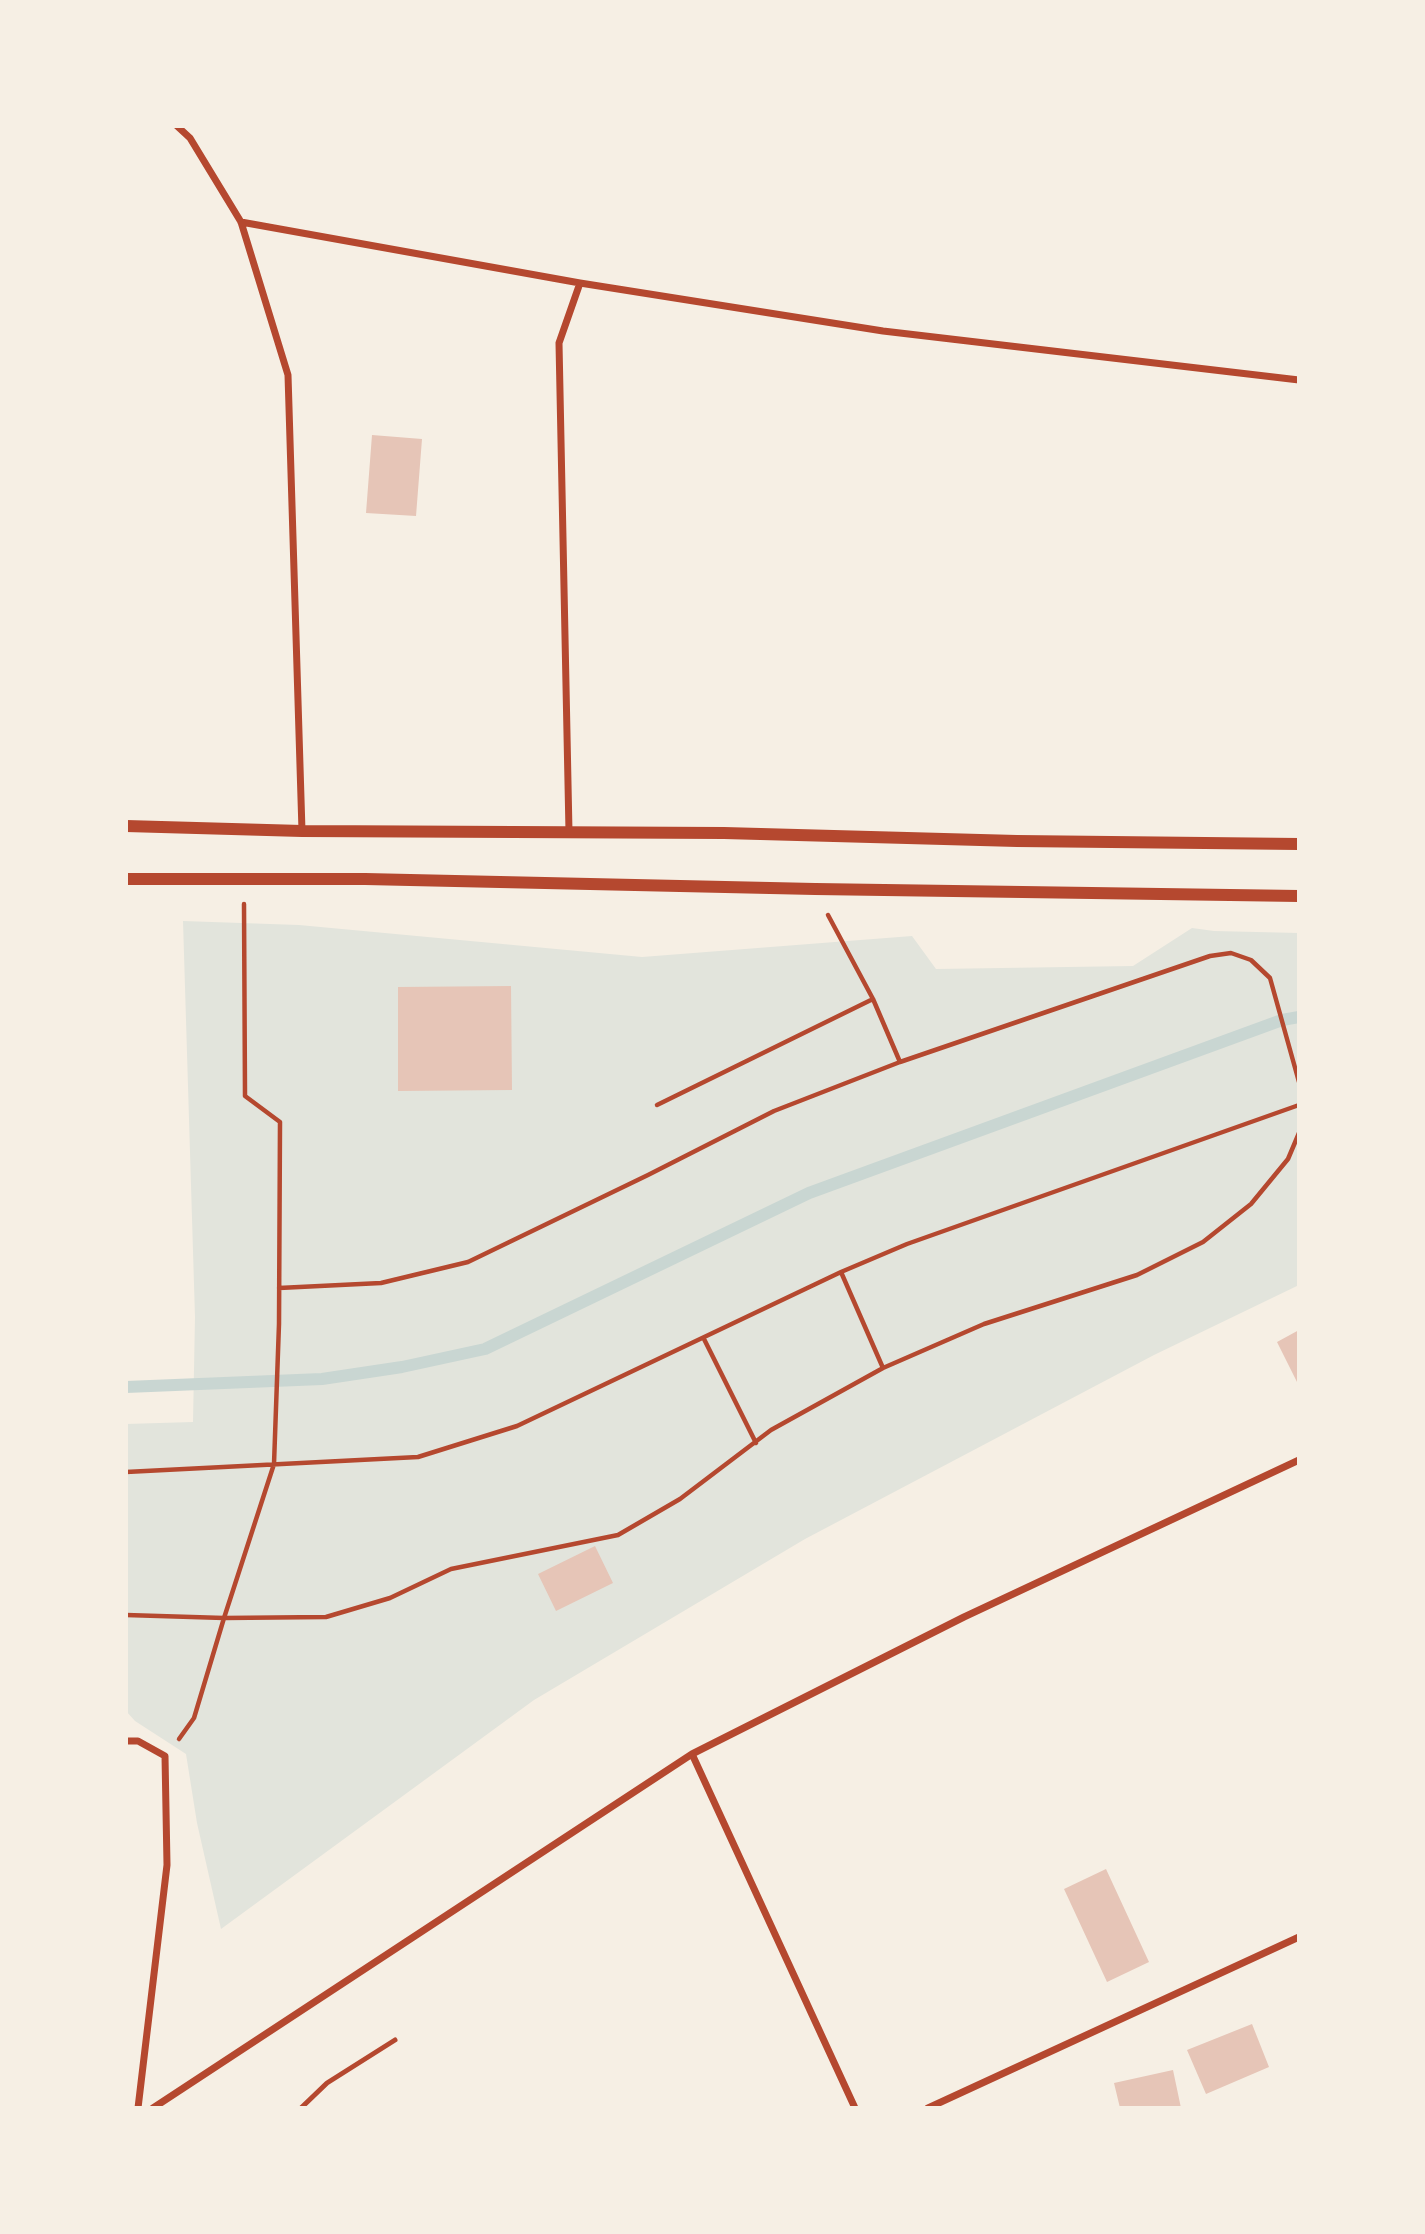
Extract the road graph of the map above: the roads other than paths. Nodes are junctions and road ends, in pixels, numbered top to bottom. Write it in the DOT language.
graph roads {
  1 [pos="177,126"];
  2 [pos="241,222"];
  3 [pos="580,283"];
  4 [pos="1299,380"];
  5 [pos="126,826"];
  6 [pos="302,831"];
  7 [pos="569,832"];
  8 [pos="1299,844"];
  9 [pos="126,879"];
  10 [pos="1299,896"];
  11 [pos="1299,1460"];
  12 [pos="126,1741"];
  13 [pos="692,1754"];
  14 [pos="1299,1937"];
  15 [pos="395,2040"];
  16 [pos="138,2108"];
  17 [pos="153,2108"];
  18 [pos="302,2108"];
  19 [pos="855,2108"];
  20 [pos="928,2108"];
  1 -- 2 [label="street"];
  2 -- 3 [label="street"];
  2 -- 6 [label="street"];
  3 -- 4 [label="street"];
  3 -- 7 [label="street"];
  5 -- 6 [label="street"];
  6 -- 7 [label="street"];
  7 -- 8 [label="street"];
  9 -- 10 [label="street"];
  11 -- 13 [label="street"];
  12 -- 16 [label="street"];
  13 -- 17 [label="street"];
  13 -- 19 [label="street"];
  14 -- 20 [label="street"];
  15 -- 18 [label="lane"];
}
